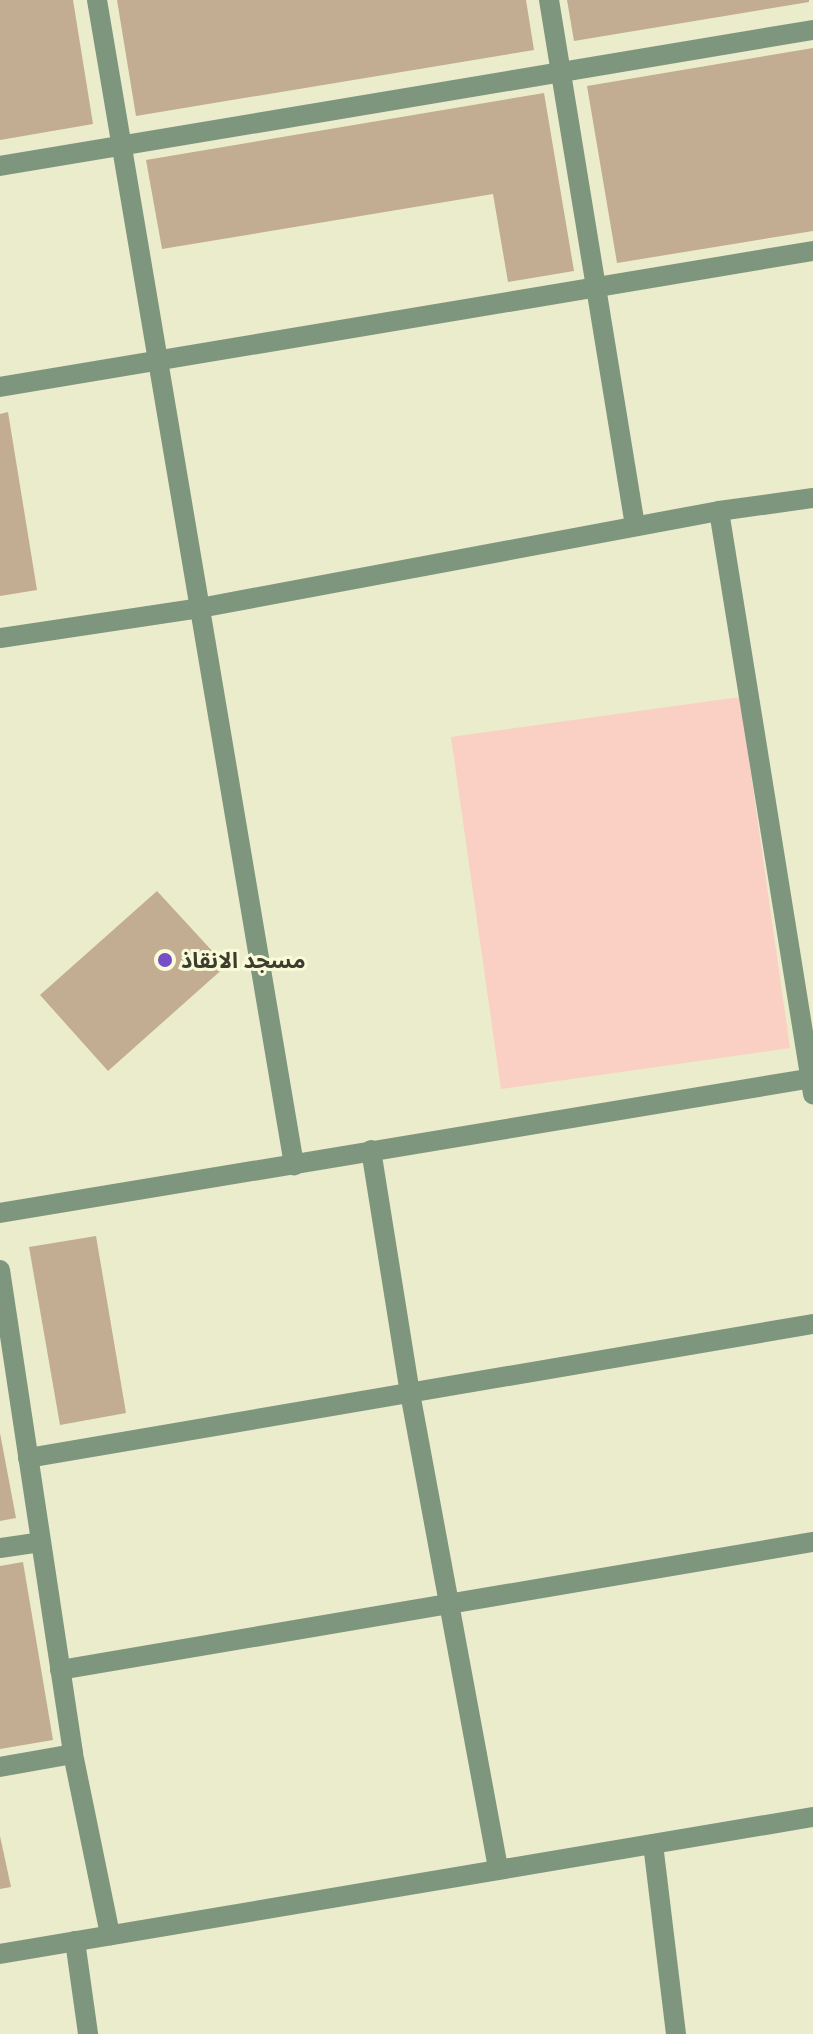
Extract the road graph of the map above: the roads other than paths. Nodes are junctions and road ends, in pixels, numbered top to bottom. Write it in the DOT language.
graph roads {
  1 [pos="97,0"];
  2 [pos="549,0"];
  3 [pos="813,30"];
  4 [pos="560,72"];
  5 [pos="121,146"];
  6 [pos="0,166"];
  7 [pos="813,251"];
  8 [pos="596,288"];
  9 [pos="158,361"];
  10 [pos="0,387"];
  11 [pos="813,498"];
  12 [pos="719,511"];
  13 [pos="635,526"];
  14 [pos="200,608"];
  15 [pos="0,638"];
  16 [pos="812,1083"];
  17 [pos="371,1150"];
  18 [pos="294,1165"];
  19 [pos="0,1213"];
  20 [pos="0,1270"];
  21 [pos="4,1321"];
  22 [pos="813,1324"];
  23 [pos="410,1393"];
  24 [pos="28,1458"];
  25 [pos="41,1542"];
  26 [pos="813,1542"];
  27 [pos="0,1548"];
  28 [pos="448,1605"];
  29 [pos="60,1670"];
  30 [pos="73,1754"];
  31 [pos="0,1767"];
  32 [pos="813,1817"];
  33 [pos="653,1844"];
  34 [pos="498,1870"];
  35 [pos="110,1935"];
  36 [pos="75,1941"];
  37 [pos="0,1954"];
  38 [pos="88,2034"];
  39 [pos="676,2034"];
  1 -- 5 [label="street"];
  2 -- 4 [label="street"];
  3 -- 4 [label="street"];
  4 -- 5 [label="street"];
  4 -- 8 [label="street"];
  5 -- 6 [label="street"];
  5 -- 9 [label="street"];
  7 -- 8 [label="street"];
  8 -- 9 [label="street"];
  8 -- 13 [label="street"];
  9 -- 10 [label="street"];
  9 -- 14 [label="street"];
  11 -- 12 [label="street"];
  12 -- 13 [label="street"];
  12 -- 16 [label="street"];
  13 -- 14 [label="street"];
  14 -- 15 [label="street"];
  14 -- 18 [label="street"];
  16 -- 17 [label="street"];
  17 -- 18 [label="street"];
  17 -- 23 [label="street"];
  18 -- 19 [label="street"];
  20 -- 21 [label="street"];
  21 -- 24 [label="street"];
  22 -- 23 [label="street"];
  23 -- 24 [label="street"];
  23 -- 28 [label="street"];
  24 -- 25 [label="street"];
  25 -- 27 [label="street"];
  25 -- 29 [label="street"];
  26 -- 28 [label="street"];
  28 -- 29 [label="street"];
  28 -- 34 [label="street"];
  29 -- 30 [label="street"];
  30 -- 31 [label="street"];
  30 -- 35 [label="street"];
  32 -- 33 [label="street"];
  33 -- 34 [label="street"];
  33 -- 39 [label="street"];
  34 -- 35 [label="street"];
  35 -- 36 [label="street"];
  36 -- 37 [label="street"];
  36 -- 38 [label="street"];
}
